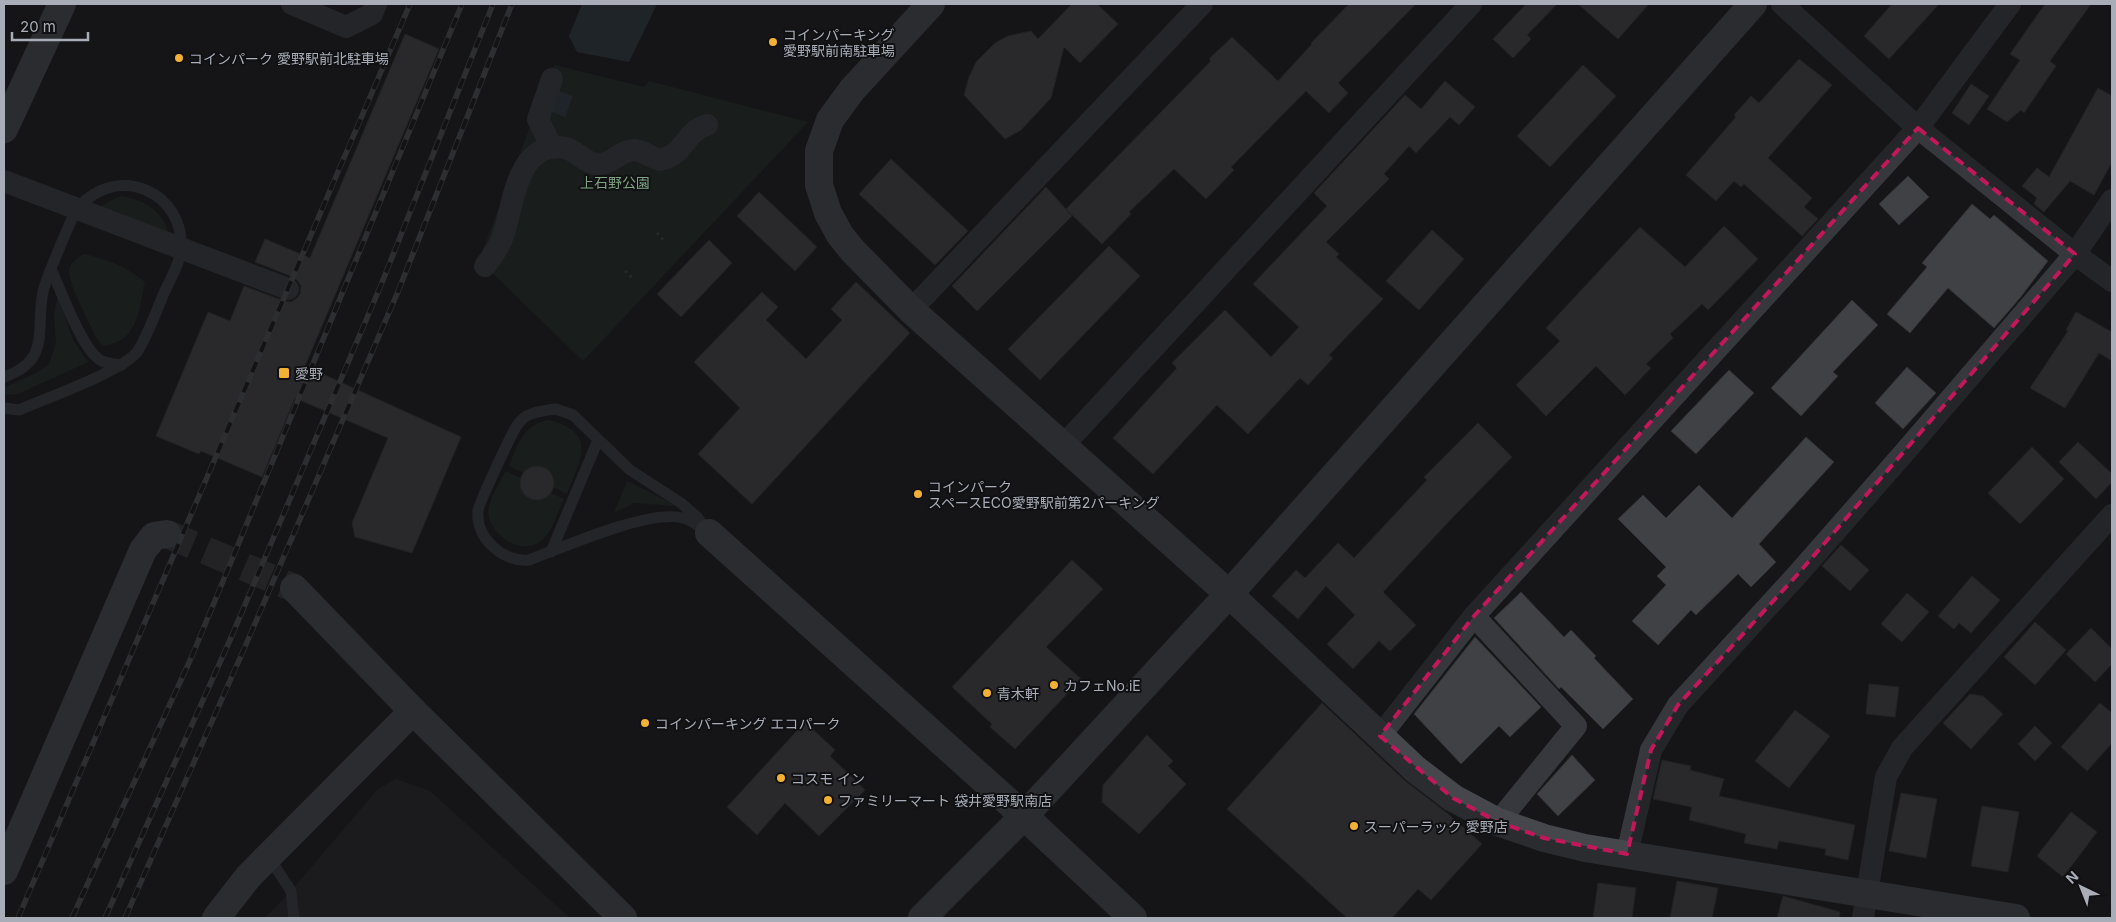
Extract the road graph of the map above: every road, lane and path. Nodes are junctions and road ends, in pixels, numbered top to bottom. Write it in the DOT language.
graph roads {
  1 [pos="62,4"];
  2 [pos="292,4"];
  3 [pos="376,4"];
  4 [pos="931,4"];
  5 [pos="1202,4"];
  6 [pos="1471,4"];
  7 [pos="1753,4"];
  8 [pos="1782,4"];
  9 [pos="2010,4"];
  10 [pos="552,79"];
  11 [pos="707,125"];
  12 [pos="1918,128"];
  13 [pos="4,129"];
  14 [pos="552,148"];
  15 [pos="4,181"];
  16 [pos="2112,200"];
  17 [pos="657,233"];
  18 [pos="666,243"];
  19 [pos="2075,254"];
  20 [pos="485,266"];
  21 [pos="51,269"];
  22 [pos="625,270"];
  23 [pos="635,280"];
  24 [pos="2112,281"];
  25 [pos="288,289"];
  26 [pos="911,310"];
  27 [pos="122,365"];
  28 [pos="4,377"];
  29 [pos="4,408"];
  30 [pos="598,440"];
  31 [pos="1062,447"];
  32 [pos="2112,515"];
  33 [pos="710,532"];
  34 [pos="168,534"];
  35 [pos="551,552"];
  36 [pos="294,588"];
  37 [pos="1229,594"];
  38 [pos="1474,616"];
  39 [pos="413,711"];
  40 [pos="1380,736"];
  41 [pos="1024,816"];
  42 [pos="1498,822"];
  43 [pos="1627,854"];
  44 [pos="268,856"];
  45 [pos="4,871"];
  46 [pos="1865,906"];
  47 [pos="216,918"];
  48 [pos="294,918"];
  49 [pos="623,918"];
  50 [pos="922,918"];
  51 [pos="1133,918"];
  52 [pos="2016,918"];
  1 -- 13 [label="street"];
  2 -- 3 [label="street"];
  4 -- 26 [label="street"];
  5 -- 26 [label="street"];
  6 -- 31 [label="street"];
  7 -- 37 [label="street"];
  8 -- 12 [label="street"];
  9 -- 12 [label="street"];
  10 -- 14 [label="street"];
  11 -- 14 [label="street"];
  12 -- 19 [label="street"];
  12 -- 38 [label="street"];
  14 -- 20 [label="street"];
  15 -- 25 [label="street"];
  16 -- 19 [label="street"];
  17 -- 18 [label="path"];
  19 -- 24 [label="street"];
  19 -- 43 [label="street"];
  21 -- 27 [label="lane"];
  21 -- 27 [label="lane"];
  21 -- 28 [label="lane"];
  22 -- 23 [label="path"];
  26 -- 31 [label="street"];
  27 -- 29 [label="lane"];
  30 -- 33 [label="lane"];
  30 -- 35 [label="lane"];
  30 -- 35 [label="lane"];
  31 -- 37 [label="street"];
  32 -- 46 [label="street"];
  33 -- 35 [label="lane"];
  33 -- 41 [label="street"];
  34 -- 45 [label="street"];
  36 -- 39 [label="street"];
  37 -- 40 [label="street"];
  37 -- 41 [label="street"];
  38 -- 40 [label="street"];
  38 -- 42 [label="street"];
  39 -- 44 [label="street"];
  39 -- 49 [label="street"];
  40 -- 42 [label="street"];
  41 -- 50 [label="street"];
  41 -- 51 [label="street"];
  42 -- 43 [label="street"];
  43 -- 46 [label="street"];
  44 -- 47 [label="street"];
  44 -- 48 [label="lane"];
  46 -- 52 [label="street"];
}
